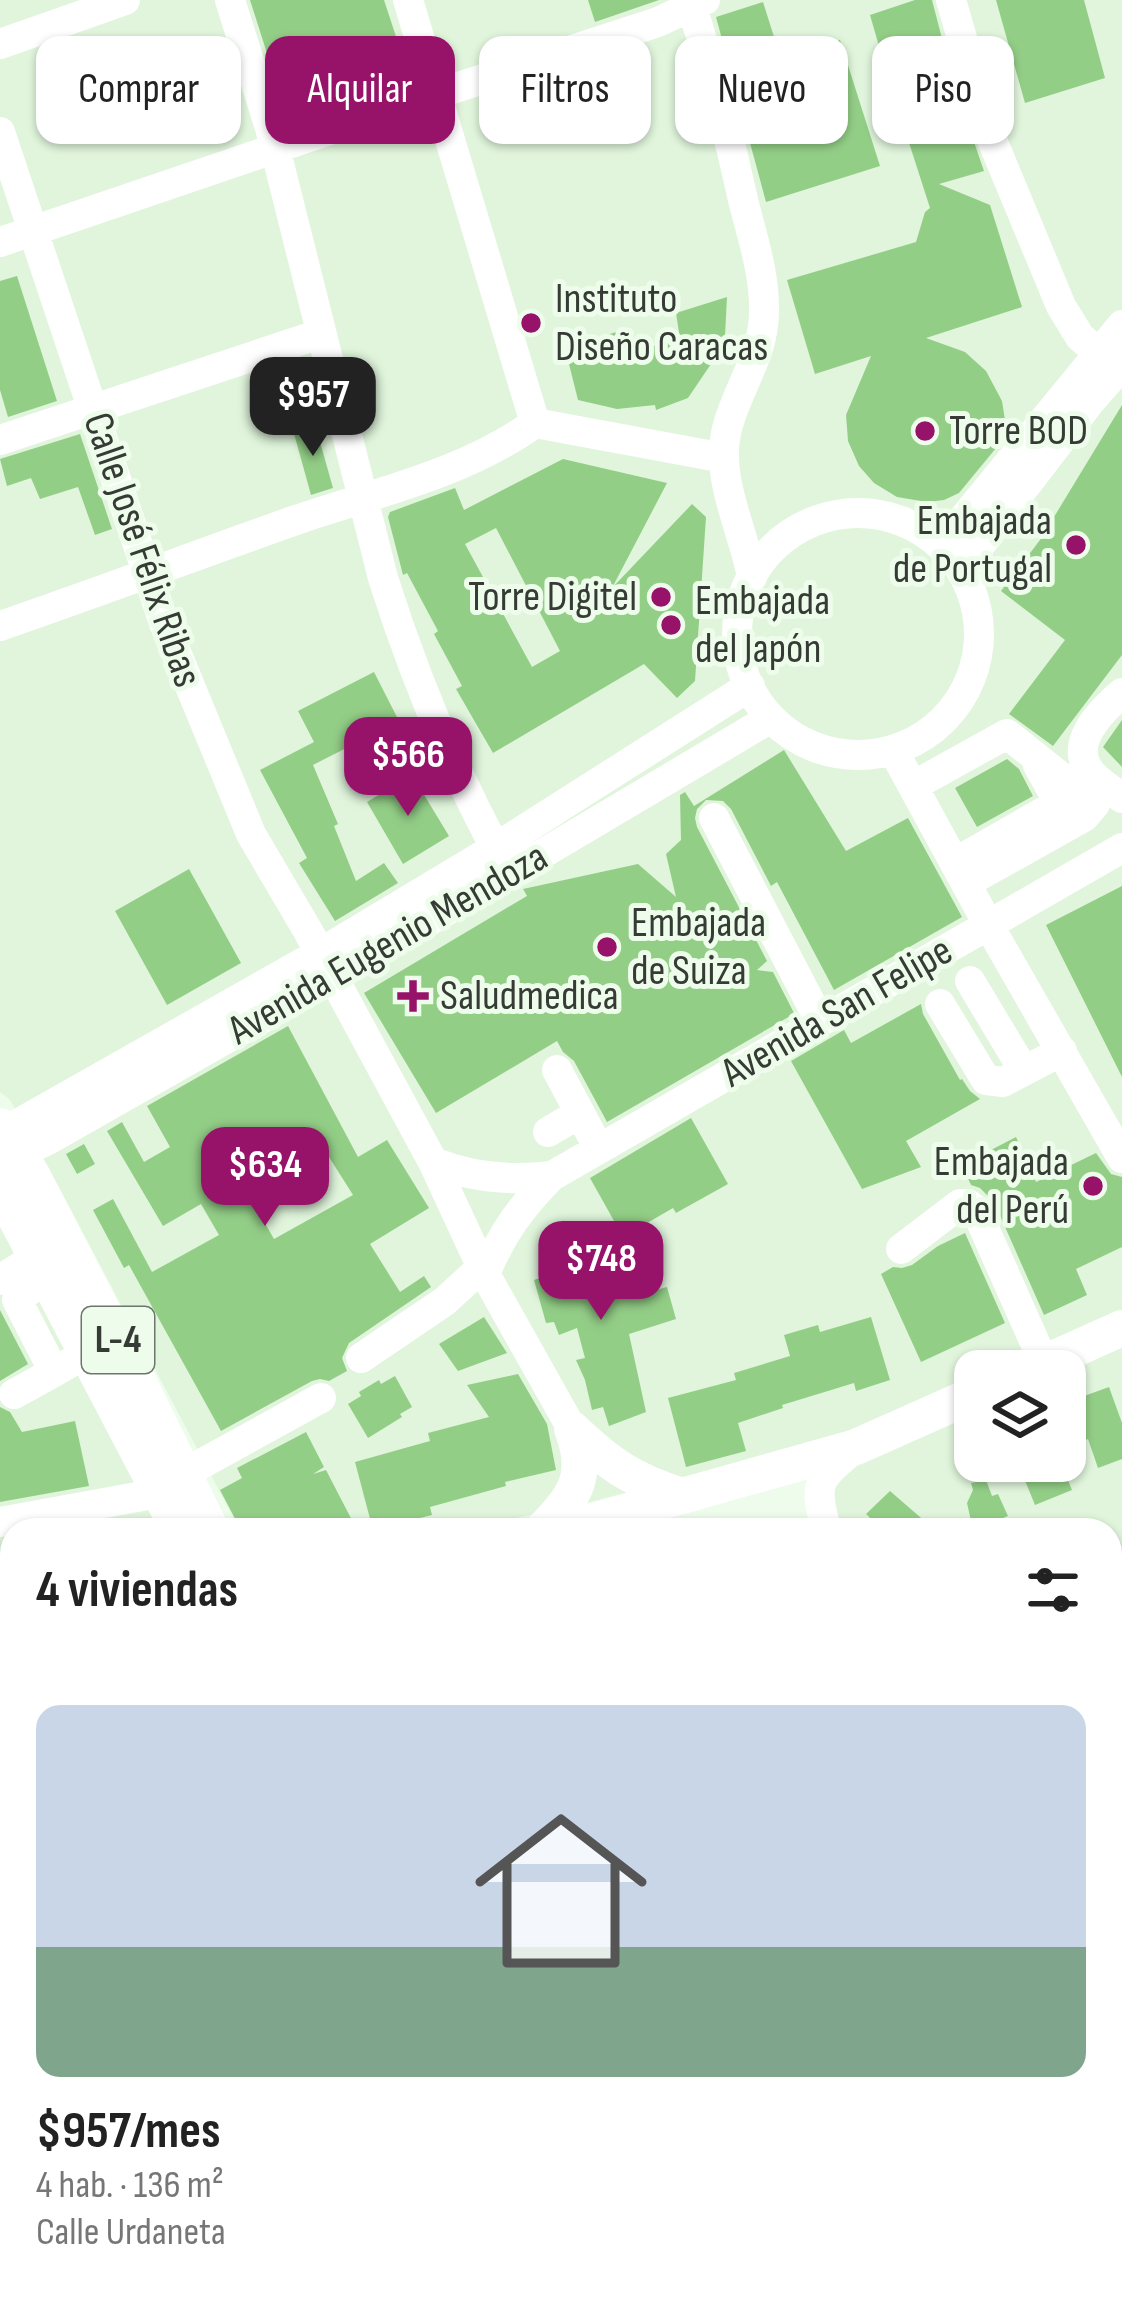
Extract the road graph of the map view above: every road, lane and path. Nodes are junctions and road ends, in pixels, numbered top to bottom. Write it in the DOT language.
graph roads {
  1 [pos="125,0"];
  2 [pos="230,0"];
  3 [pos="408,0"];
  4 [pos="951,0"];
  5 [pos="696,2"];
  6 [pos="34,14"];
  7 [pos="418,36"];
  8 [pos="0,44"];
  9 [pos="455,88"];
  10 [pos="0,132"];
  11 [pos="293,144"];
  12 [pos="450,144"];
  13 [pos="276,150"];
  14 [pos="34,231"];
  15 [pos="0,242"];
  16 [pos="1122,325"];
  17 [pos="320,334"];
  18 [pos="1116,362"];
  19 [pos="92,410"];
  20 [pos="535,424"];
  21 [pos="0,440"];
  22 [pos="724,458"];
  23 [pos="364,498"];
  24 [pos="941,546"];
  25 [pos="962,573"];
  26 [pos="148,575"];
  27 [pos="752,577"];
  28 [pos="0,626"];
  29 [pos="750,686"];
  30 [pos="1122,693"];
  31 [pos="771,718"];
  32 [pos="1024,745"];
  33 [pos="893,750"];
  34 [pos="964,770"];
  35 [pos="914,786"];
  36 [pos="1122,798"];
  37 [pos="713,818"];
  38 [pos="1122,848"];
  39 [pos="502,861"];
  40 [pos="961,873"];
  41 [pos="988,925"];
  42 [pos="326,965"];
  43 [pos="970,981"];
  44 [pos="940,1004"];
  45 [pos="820,1021"];
  46 [pos="1062,1051"];
  47 [pos="557,1070"];
  48 [pos="1024,1071"];
  49 [pos="580,1113"];
  50 [pos="548,1132"];
  51 [pos="4,1141"];
  52 [pos="599,1149"];
  53 [pos="1122,1158"];
  54 [pos="434,1162"];
  55 [pos="552,1176"];
  56 [pos="5,1210"];
  57 [pos="901,1249"];
  58 [pos="18,1270"];
  59 [pos="483,1271"];
  60 [pos="1122,1328"];
  61 [pos="1029,1350"];
  62 [pos="1073,1350"];
  63 [pos="87,1353"];
  64 [pos="362,1358"];
  65 [pos="54,1372"];
  66 [pos="14,1394"];
  67 [pos="320,1398"];
  68 [pos="954,1403"];
  69 [pos="572,1429"];
  70 [pos="856,1447"];
  71 [pos="171,1484"];
  72 [pos="682,1496"];
  73 [pos="18,1518"];
  74 [pos="177,1518"];
  75 [pos="201,1518"];
  76 [pos="555,1518"];
  77 [pos="604,1518"];
  78 [pos="823,1518"];
  1 -- 6 [label="street"];
  2 -- 13 [label="street"];
  3 -- 7 [label="street"];
  4 -- 18 [label="street"];
  5 -- 9 [label="street"];
  5 -- 22 [label="street"];
  6 -- 8 [label="street"];
  10 -- 14 [label="street, Calle José Félix Ribas"];
  11 -- 13 [label="street"];
  12 -- 20 [label="street"];
  13 -- 14 [label="street"];
  13 -- 17 [label="street"];
  14 -- 15 [label="street"];
  14 -- 19 [label="street, Calle José Félix Ribas"];
  16 -- 18 [label="street"];
  17 -- 19 [label="street"];
  17 -- 23 [label="street"];
  18 -- 24 [label="street"];
  18 -- 25 [label="street"];
  19 -- 21 [label="street"];
  19 -- 26 [label="street, Calle José Félix Ribas"];
  20 -- 22 [label="street"];
  20 -- 23 [label="street"];
  22 -- 27 [label="street"];
  23 -- 26 [label="street"];
  23 -- 39 [label="street"];
  24 -- 25 [label="street"];
  24 -- 27 [label="street"];
  25 -- 33 [label="street"];
  26 -- 28 [label="street"];
  26 -- 42 [label="street, Calle José Félix Ribas"];
  27 -- 29 [label="street"];
  29 -- 31 [label="street"];
  29 -- 39 [label="street, Avenida Eugenio Mendoza"];
  30 -- 36 [label="street"];
  31 -- 33 [label="street"];
  31 -- 39 [label="street, Avenida Eugenio Mendoza"];
  32 -- 34 [label="street"];
  32 -- 35 [label="street"];
  32 -- 40 [label="street"];
  33 -- 35 [label="street"];
  35 -- 40 [label="street"];
  37 -- 45 [label="street"];
  38 -- 41 [label="street, Avenida San Felipe"];
  39 -- 42 [label="street, Avenida Eugenio Mendoza"];
  40 -- 41 [label="street"];
  41 -- 45 [label="street, Avenida San Felipe"];
  41 -- 46 [label="street"];
  42 -- 51 [label="street, Avenida Eugenio Mendoza"];
  42 -- 54 [label="street, Calle José Félix Ribas"];
  43 -- 48 [label="street"];
  44 -- 48 [label="street"];
  45 -- 52 [label="street, Avenida San Felipe"];
  46 -- 48 [label="street"];
  46 -- 53 [label="street"];
  47 -- 49 [label="street"];
  49 -- 50 [label="street"];
  49 -- 52 [label="street"];
  51 -- 71 [label="main road, L-4"];
  52 -- 55 [label="street, Avenida San Felipe"];
  54 -- 55 [label="street, Avenida San Felipe"];
  54 -- 59 [label="street, Calle José Félix Ribas"];
  55 -- 59 [label="street, Avenida San Felipe"];
  56 -- 58 [label="main road, L-4"];
  57 -- 61 [label="street"];
  58 -- 63 [label="main road, L-4"];
  58 -- 65 [label="street"];
  59 -- 64 [label="street"];
  59 -- 69 [label="street, Calle José Félix Ribas"];
  60 -- 62 [label="main road"];
  63 -- 65 [label="street"];
  63 -- 71 [label="main road, L-4"];
  65 -- 66 [label="street"];
  67 -- 71 [label="street"];
  68 -- 70 [label="main road"];
  69 -- 72 [label="main road"];
  69 -- 76 [label="main road"];
  70 -- 72 [label="main road"];
  70 -- 78 [label="street"];
  71 -- 73 [label="street"];
  71 -- 74 [label="main road, L-4"];
  71 -- 75 [label="main road, L-4"];
  72 -- 77 [label="main road"];
}
